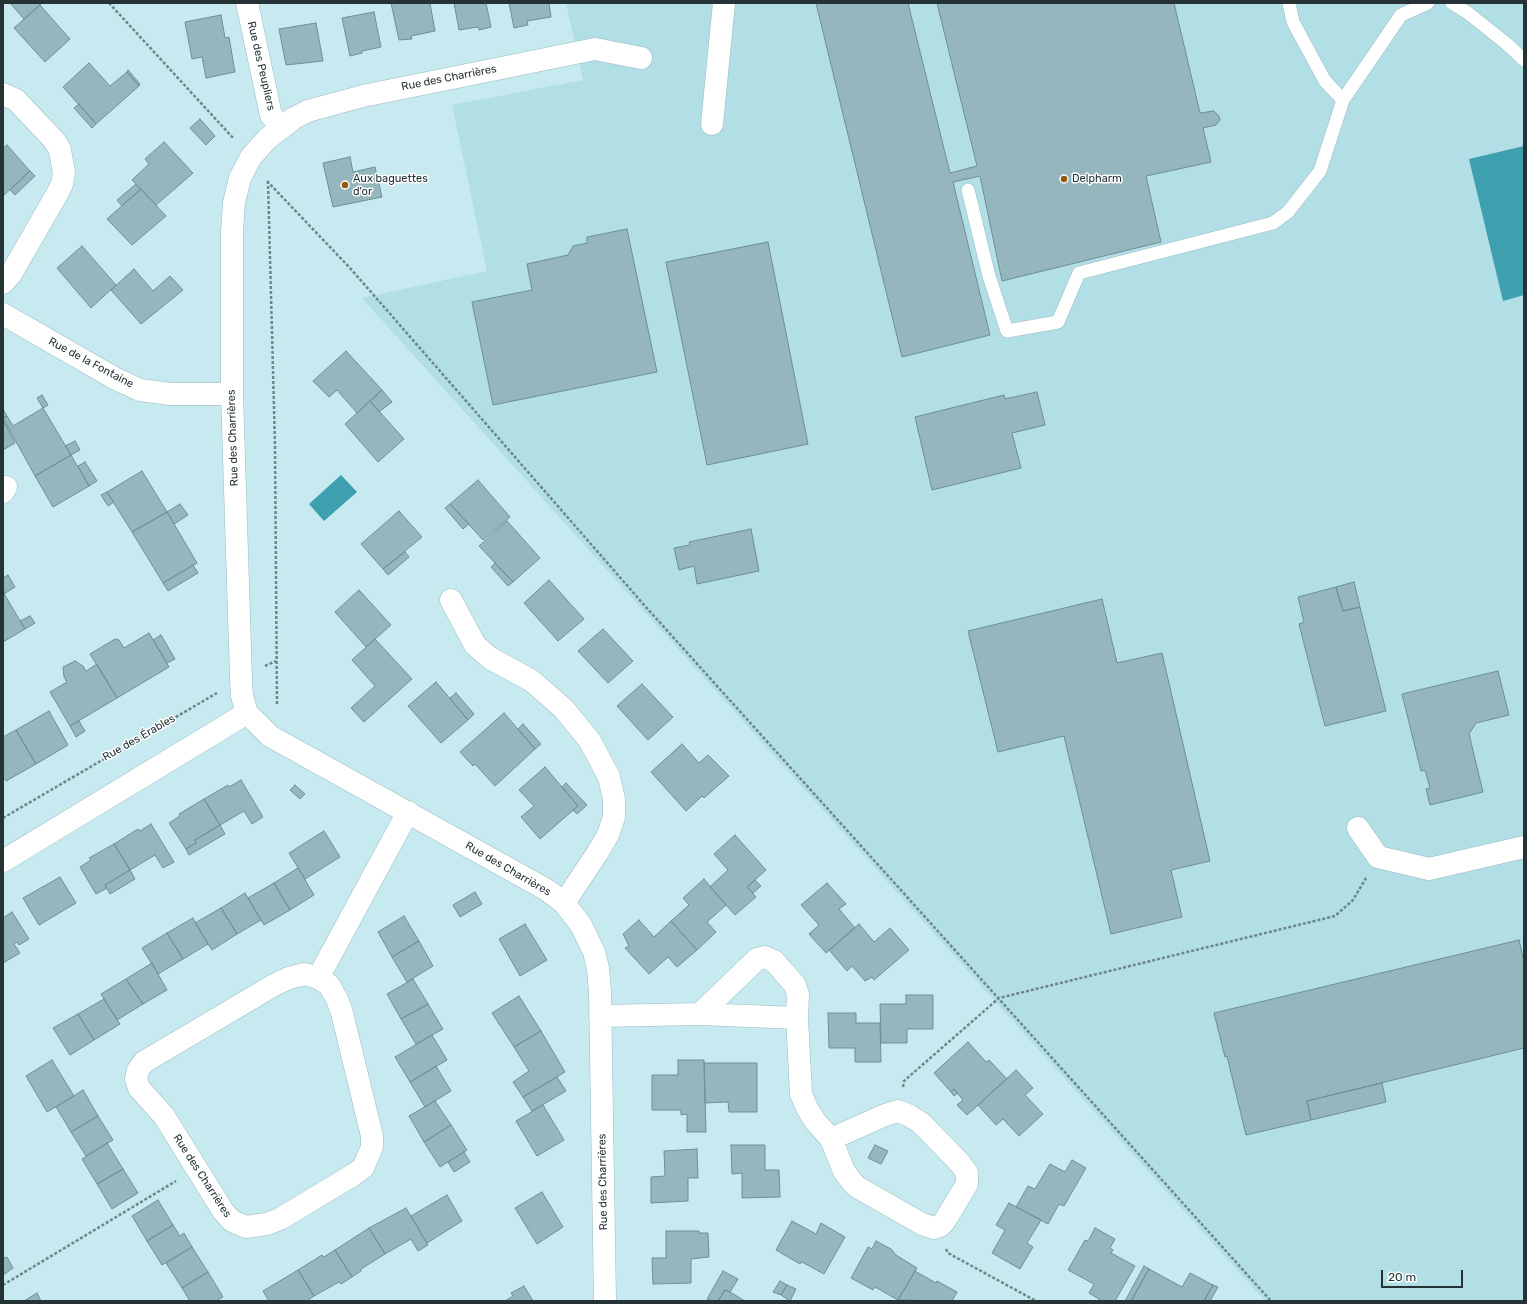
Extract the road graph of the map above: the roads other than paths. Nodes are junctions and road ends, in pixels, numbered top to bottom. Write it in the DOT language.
graph roads {
  1 [pos="247,3"];
  2 [pos="724,3"];
  3 [pos="1289,3"];
  4 [pos="1428,3"];
  5 [pos="1452,3"];
  6 [pos="641,58"];
  7 [pos="1524,60"];
  8 [pos="3,94"];
  9 [pos="1343,100"];
  10 [pos="712,124"];
  11 [pos="274,133"];
  12 [pos="968,190"];
  13 [pos="3,283"];
  14 [pos="3,314"];
  15 [pos="232,394"];
  16 [pos="451,600"];
  17 [pos="248,713"];
  18 [pos="408,812"];
  19 [pos="1358,828"];
  20 [pos="1524,847"];
  21 [pos="3,861"];
  22 [pos="564,902"];
  23 [pos="318,978"];
  24 [pos="700,1014"];
  25 [pos="600,1016"];
  26 [pos="798,1018"];
  27 [pos="831,1139"];
  28 [pos="605,1301"];
  1 -- 11 [label="street, Rue des Peupliers"];
  2 -- 10 [label="street"];
  3 -- 9 [label="lane"];
  4 -- 9 [label="lane"];
  5 -- 7 [label="lane"];
  6 -- 11 [label="street, Rue des Charrières"];
  8 -- 13 [label="street"];
  9 -- 12 [label="lane"];
  11 -- 15 [label="street, Rue des Charrières"];
  14 -- 15 [label="street, Rue de la Fontaine"];
  15 -- 17 [label="street, Rue des Charrières"];
  16 -- 22 [label="street"];
  17 -- 18 [label="street, Rue des Charrières"];
  17 -- 21 [label="street"];
  18 -- 22 [label="street, Rue des Charrières"];
  18 -- 23 [label="street"];
  19 -- 20 [label="street"];
  22 -- 25 [label="street, Rue des Charrières"];
  23 -- 23 [label="street, Rue des Charrières"];
  24 -- 25 [label="street"];
  24 -- 26 [label="street"];
  24 -- 26 [label="street"];
  25 -- 28 [label="street, Rue des Charrières"];
  26 -- 27 [label="street"];
  27 -- 27 [label="street"];
}
